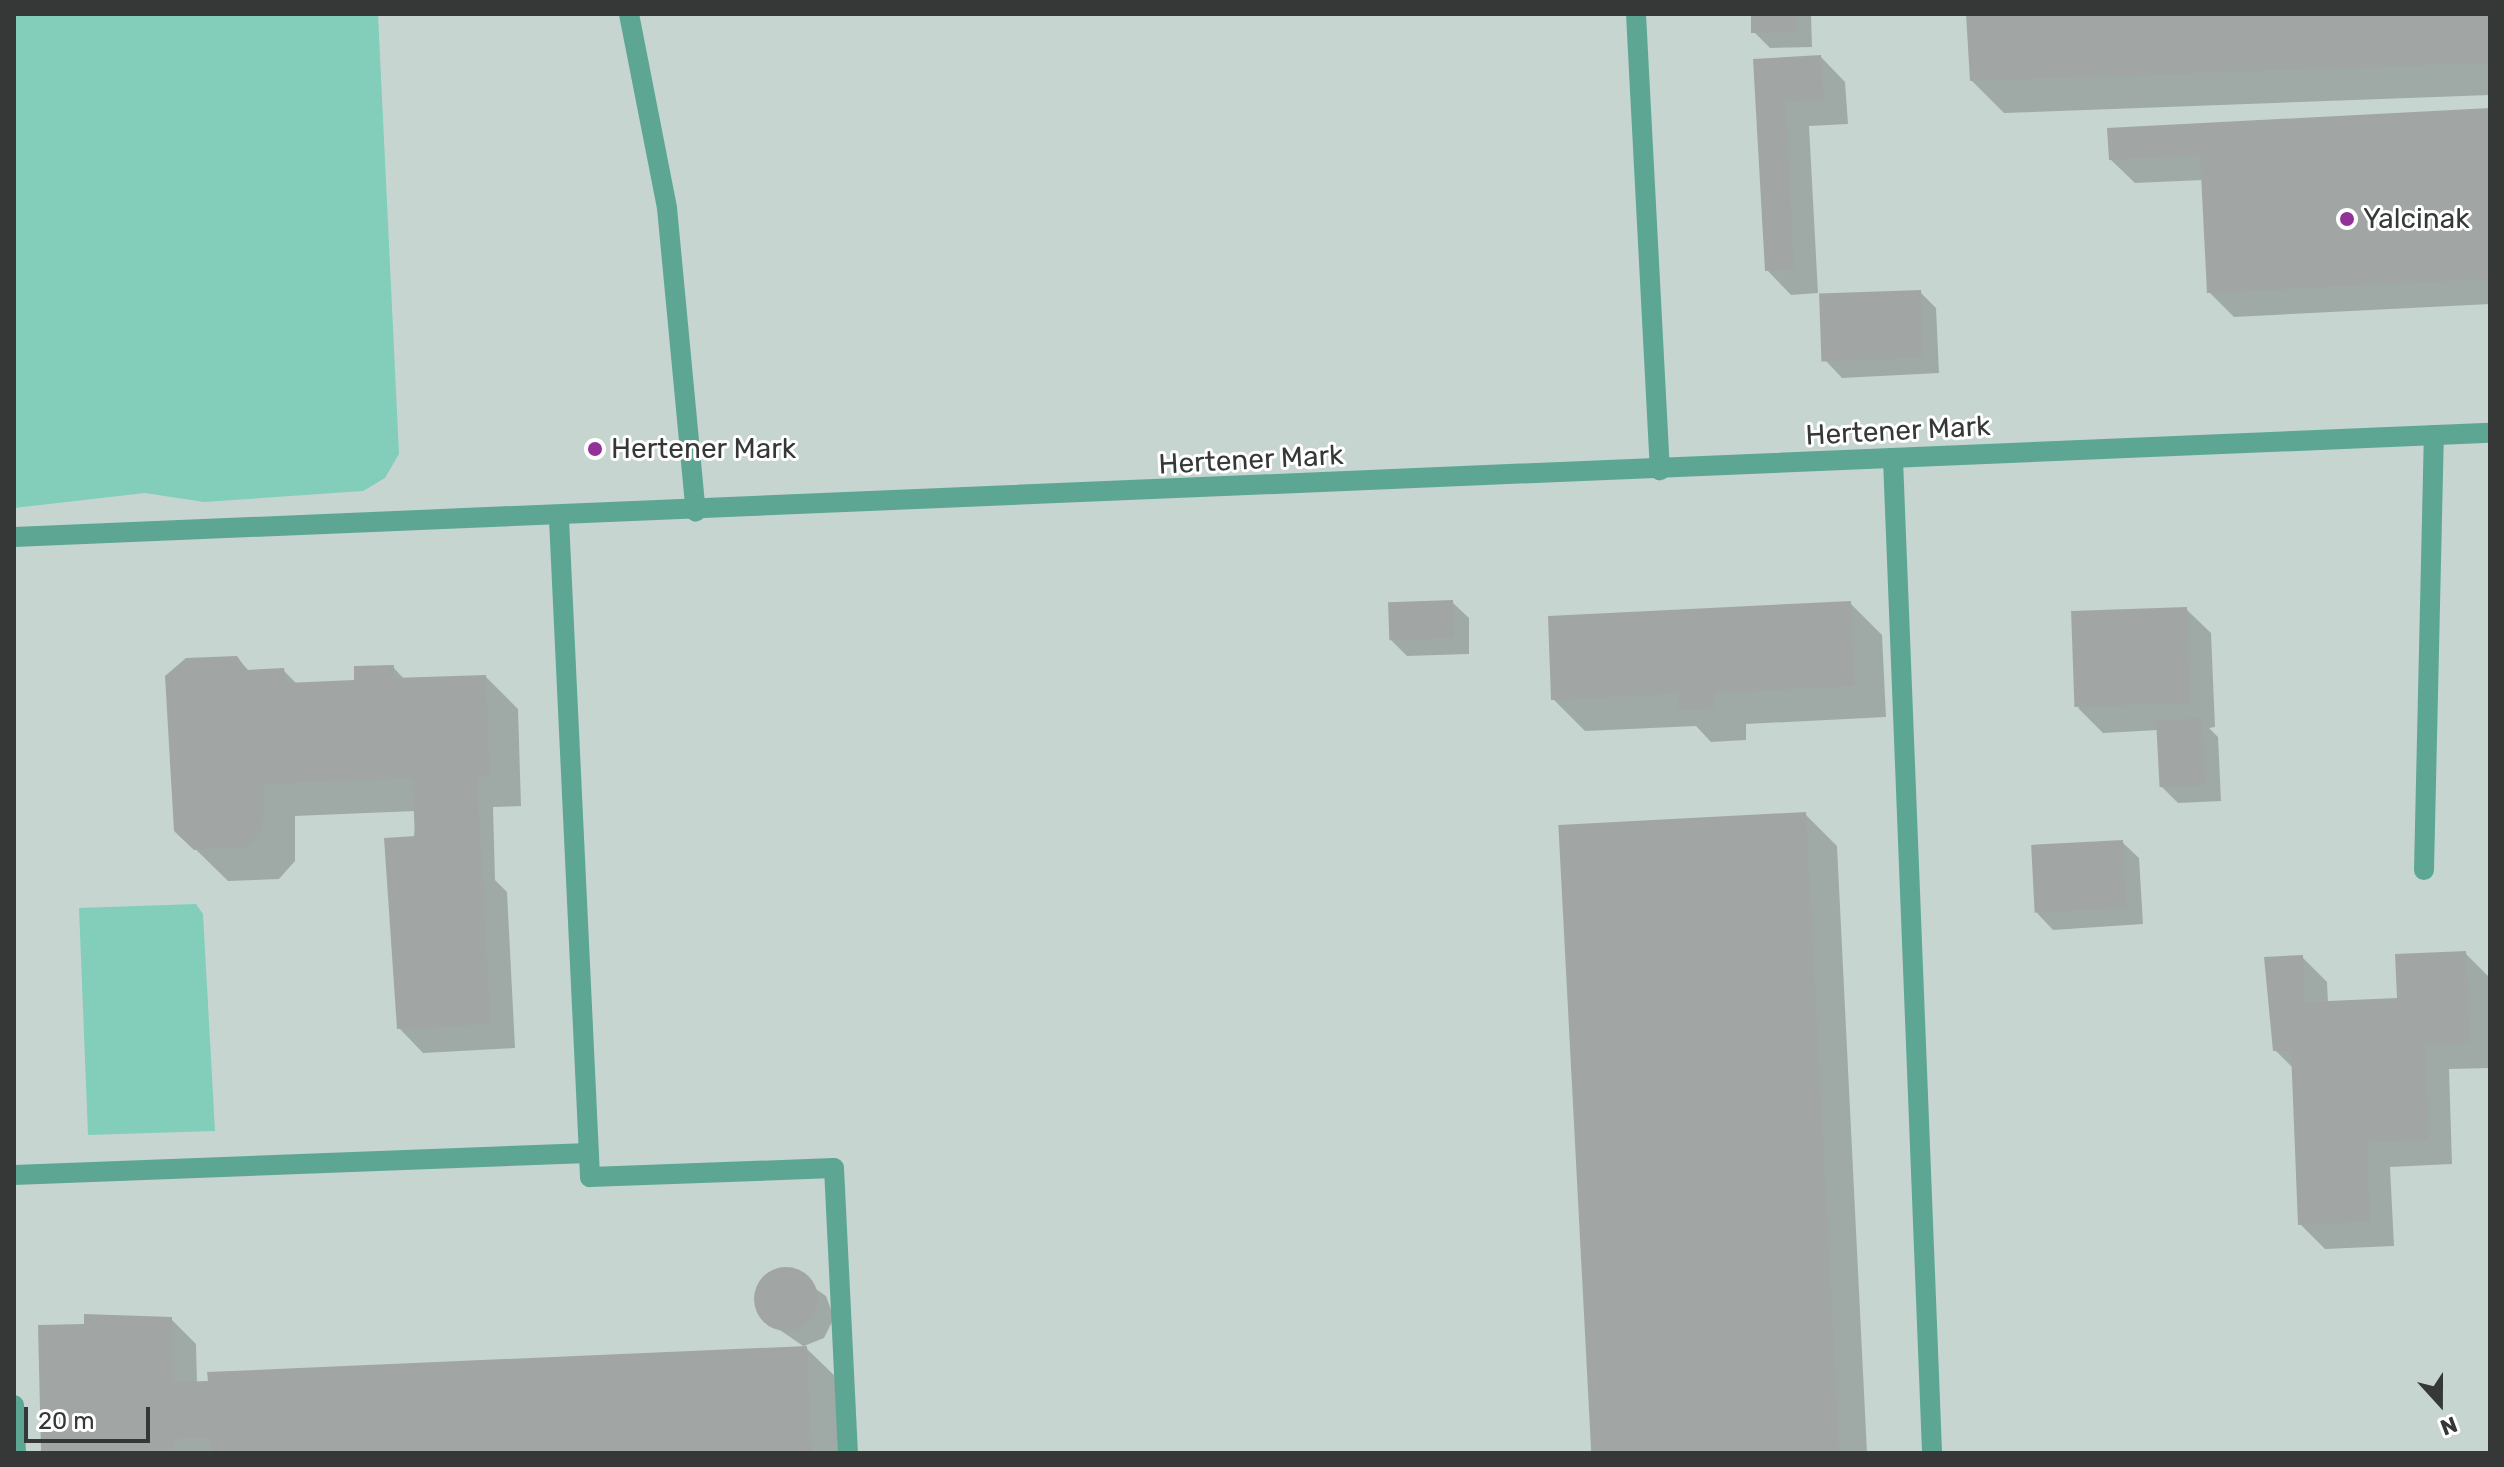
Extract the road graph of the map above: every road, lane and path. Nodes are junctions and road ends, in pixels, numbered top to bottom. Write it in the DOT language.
graph roads {
  1 [pos="629,14"];
  2 [pos="1636,14"];
  3 [pos="2490,433"];
  4 [pos="2434,435"];
  5 [pos="1893,459"];
  6 [pos="1660,470"];
  7 [pos="696,512"];
  8 [pos="559,519"];
  9 [pos="14,537"];
  10 [pos="2424,870"];
  11 [pos="589,1153"];
  12 [pos="14,1175"];
  13 [pos="14,1405"];
  14 [pos="16,1453"];
  15 [pos="848,1453"];
  16 [pos="1932,1453"];
  1 -- 7 [label="street"];
  2 -- 6 [label="street"];
  3 -- 4 [label="street, Hertener Mark"];
  4 -- 5 [label="street, Hertener Mark"];
  4 -- 10 [label="street"];
  5 -- 6 [label="street, Hertener Mark"];
  5 -- 16 [label="street"];
  6 -- 7 [label="street, Hertener Mark"];
  7 -- 8 [label="street, Hertener Mark"];
  8 -- 9 [label="street, Hertener Mark"];
  8 -- 11 [label="street"];
  11 -- 12 [label="street"];
  11 -- 15 [label="street"];
  13 -- 14 [label="street"];
}
